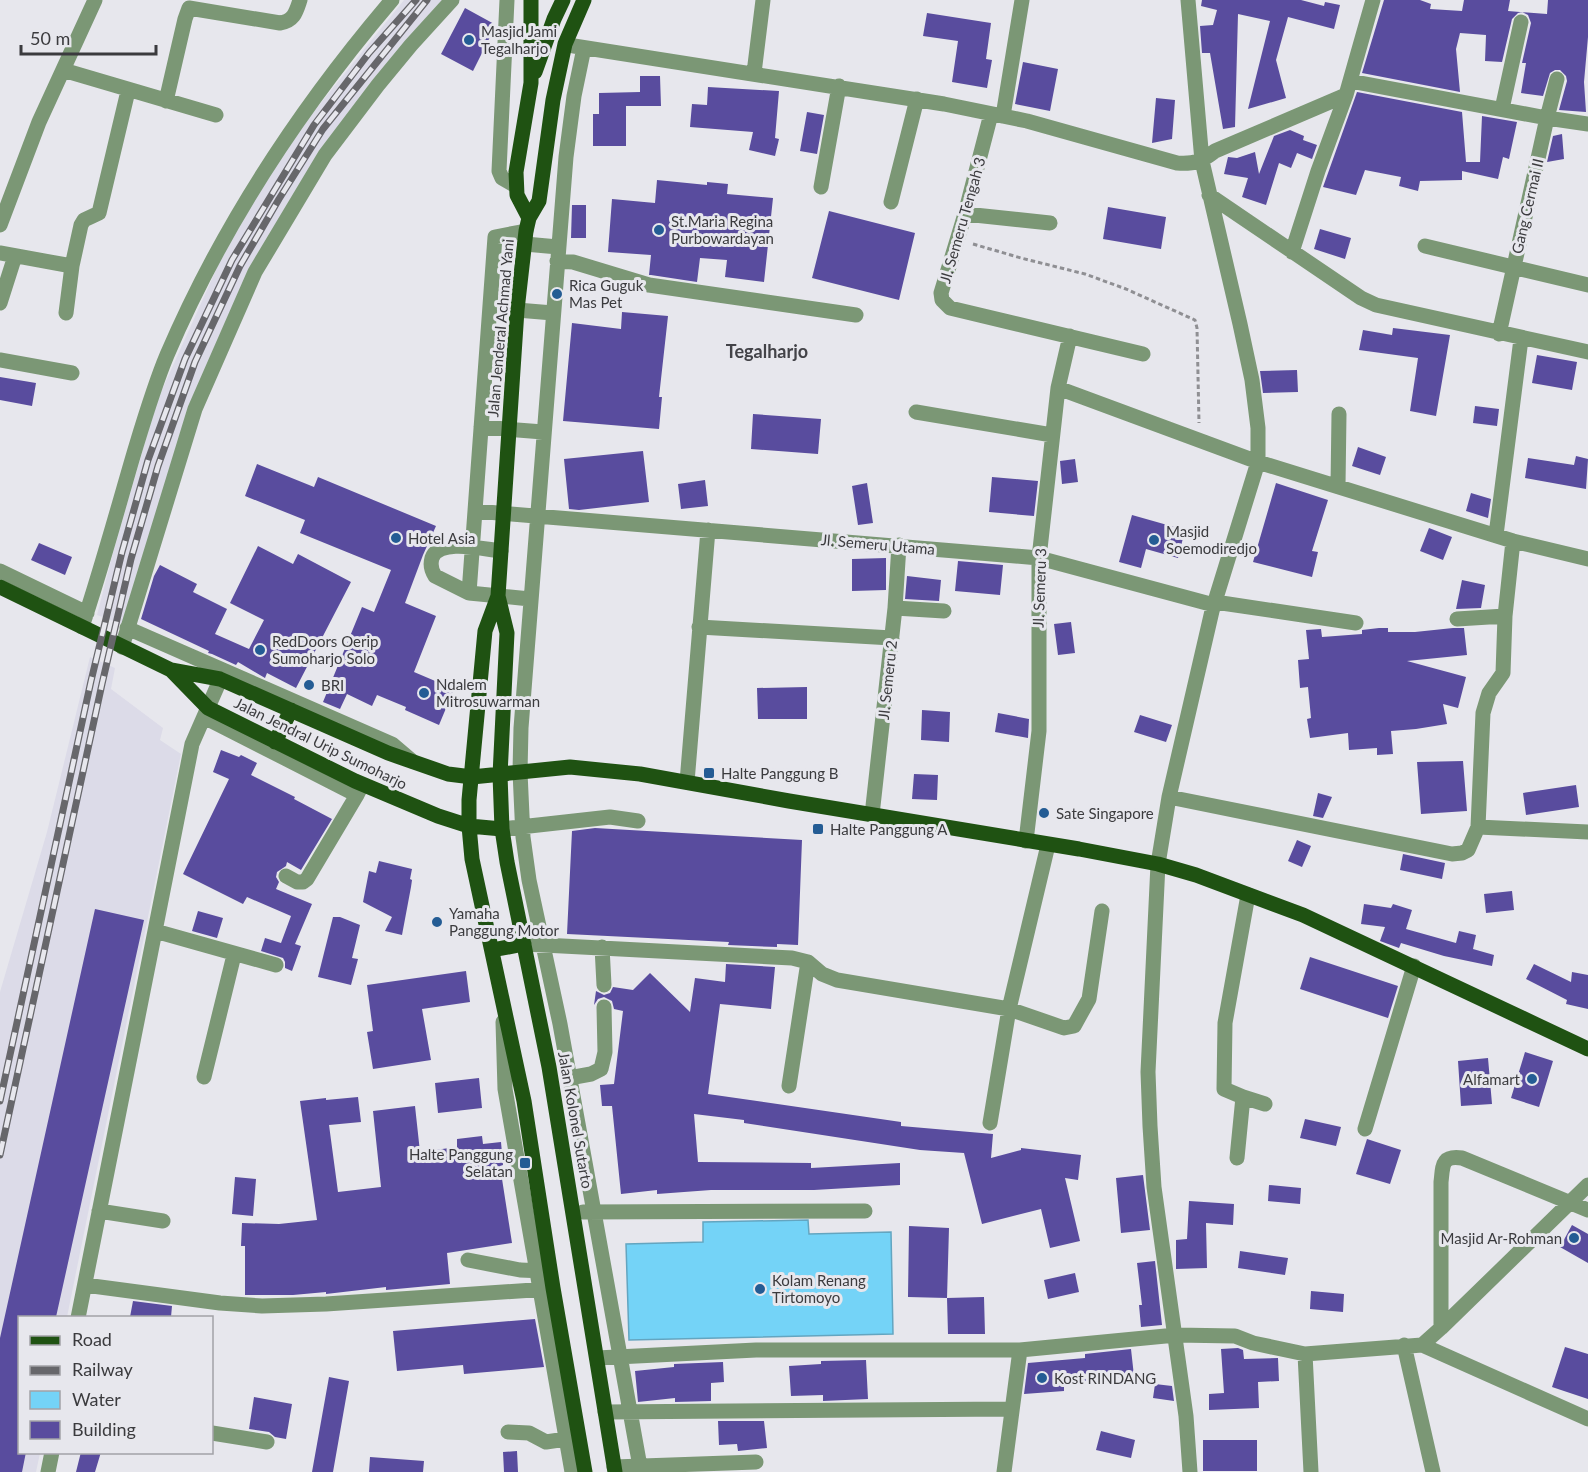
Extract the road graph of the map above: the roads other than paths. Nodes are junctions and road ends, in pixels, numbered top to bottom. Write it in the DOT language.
graph roads {
  1 [pos="95,0"];
  2 [pos="392,0"];
  3 [pos="452,0"];
  4 [pos="507,0"];
  5 [pos="531,0"];
  6 [pos="563,0"];
  7 [pos="584,0"];
  8 [pos="763,0"];
  9 [pos="1022,0"];
  10 [pos="1188,0"];
  11 [pos="1370,0"];
  12 [pos="298,6"];
  13 [pos="1521,22"];
  14 [pos="565,44"];
  15 [pos="584,48"];
  16 [pos="63,70"];
  17 [pos="754,73"];
  18 [pos="1557,79"];
  19 [pos="531,83"];
  20 [pos="839,86"];
  21 [pos="1348,88"];
  22 [pos="129,91"];
  23 [pos="917,99"];
  24 [pos="553,100"];
  25 [pos="166,101"];
  26 [pos="1502,109"];
  27 [pos="216,115"];
  28 [pos="997,115"];
  29 [pos="1546,118"];
  30 [pos="1588,124"];
  31 [pos="1202,161"];
  32 [pos="516,186"];
  33 [pos="821,186"];
  34 [pos="1209,195"];
  35 [pos="891,202"];
  36 [pos="965,214"];
  37 [pos="1050,223"];
  38 [pos="0,225"];
  39 [pos="527,231"];
  40 [pos="1425,246"];
  41 [pos="1292,252"];
  42 [pos="7,254"];
  43 [pos="558,254"];
  44 [pos="72,266"];
  45 [pos="1513,269"];
  46 [pos="1588,285"];
  47 [pos="0,303"];
  48 [pos="518,310"];
  49 [pos="553,313"];
  50 [pos="66,314"];
  51 [pos="856,315"];
  52 [pos="1498,334"];
  53 [pos="1070,336"];
  54 [pos="1521,339"];
  55 [pos="1588,352"];
  56 [pos="1143,354"];
  57 [pos="0,360"];
  58 [pos="72,373"];
  59 [pos="1058,388"];
  60 [pos="916,412"];
  61 [pos="1339,414"];
  62 [pos="481,427"];
  63 [pos="509,429"];
  64 [pos="543,432"];
  65 [pos="1052,435"];
  66 [pos="1257,462"];
  67 [pos="1338,486"];
  68 [pos="475,511"];
  69 [pos="503,512"];
  70 [pos="537,516"];
  71 [pos="708,530"];
  72 [pos="1496,535"];
  73 [pos="1513,540"];
  74 [pos="899,545"];
  75 [pos="472,548"];
  76 [pos="501,551"];
  77 [pos="1039,558"];
  78 [pos="1588,559"];
  79 [pos="1,578"];
  80 [pos="469,593"];
  81 [pos="498,596"];
  82 [pos="530,599"];
  83 [pos="1215,603"];
  84 [pos="895,608"];
  85 [pos="945,611"];
  86 [pos="1505,616"];
  87 [pos="1457,619"];
  88 [pos="84,620"];
  89 [pos="1356,623"];
  90 [pos="699,627"];
  91 [pos="128,628"];
  92 [pos="892,638"];
  93 [pos="122,647"];
  94 [pos="171,670"];
  95 [pos="222,675"];
  96 [pos="293,706"];
  97 [pos="206,713"];
  98 [pos="273,746"];
  99 [pos="520,772"];
  100 [pos="500,775"];
  101 [pos="472,777"];
  102 [pos="687,782"];
  103 [pos="360,790"];
  104 [pos="1169,797"];
  105 [pos="872,815"];
  106 [pos="638,821"];
  107 [pos="469,826"];
  108 [pos="523,827"];
  109 [pos="1479,827"];
  110 [pos="502,829"];
  111 [pos="1588,832"];
  112 [pos="1026,841"];
  113 [pos="1047,844"];
  114 [pos="1158,864"];
  115 [pos="286,876"];
  116 [pos="1248,895"];
  117 [pos="1102,911"];
  118 [pos="155,931"];
  119 [pos="524,944"];
  120 [pos="544,944"];
  121 [pos="602,947"];
  122 [pos="492,950"];
  123 [pos="234,955"];
  124 [pos="807,962"];
  125 [pos="276,965"];
  126 [pos="1414,966"];
  127 [pos="604,985"];
  128 [pos="604,1007"];
  129 [pos="1009,1009"];
  130 [pos="1588,1048"];
  131 [pos="204,1077"];
  132 [pos="569,1078"];
  133 [pos="789,1086"];
  134 [pos="1243,1097"];
  135 [pos="1264,1104"];
  136 [pos="990,1123"];
  137 [pos="1365,1129"];
  138 [pos="1237,1158"];
  139 [pos="1588,1185"];
  140 [pos="1572,1202"];
  141 [pos="1588,1209"];
  142 [pos="99,1211"];
  143 [pos="864,1211"];
  144 [pos="574,1212"];
  145 [pos="592,1212"];
  146 [pos="163,1221"];
  147 [pos="468,1260"];
  148 [pos="543,1271"];
  149 [pos="85,1285"];
  150 [pos="546,1289"];
  151 [pos="78,1316"];
  152 [pos="1442,1328"];
  153 [pos="1176,1335"];
  154 [pos="1404,1345"];
  155 [pos="1422,1345"];
  156 [pos="1020,1350"];
  157 [pos="1305,1354"];
  158 [pos="621,1357"];
  159 [pos="597,1358"];
  160 [pos="562,1376"];
  161 [pos="1012,1409"];
  162 [pos="605,1412"];
  163 [pos="631,1412"];
  164 [pos="1588,1419"];
  165 [pos="508,1431"];
  166 [pos="213,1433"];
  167 [pos="566,1439"];
  168 [pos="267,1442"];
  169 [pos="52,1454"];
  170 [pos="756,1462"];
  171 [pos="614,1469"];
  172 [pos="641,1469"];
  173 [pos="48,1472"];
  174 [pos="572,1472"];
  175 [pos="585,1472"];
  176 [pos="1004,1472"];
  177 [pos="1190,1472"];
  178 [pos="1311,1472"];
  179 [pos="1433,1472"];
  1 -- 16 [label="street"];
  2 -- 88 [label="street"];
  3 -- 91 [label="street"];
  4 -- 32 [label="street"];
  5 -- 19 [label="main road"];
  6 -- 19 [label="main road"];
  7 -- 14 [label="main road, Jalan Jenderal Achmad Yani"];
  8 -- 17 [label="street"];
  9 -- 28 [label="street, Jl. Semeru Tengah 3"];
  10 -- 31 [label="street"];
  11 -- 21 [label="street"];
  12 -- 25 [label="street"];
  13 -- 26 [label="street"];
  14 -- 15 [label="street"];
  14 -- 24 [label="main road, Jalan Jenderal Achmad Yani"];
  15 -- 17 [label="street"];
  15 -- 43 [label="street"];
  16 -- 22 [label="street"];
  16 -- 38 [label="street"];
  17 -- 20 [label="street"];
  18 -- 29 [label="street, Gang Cermai II"];
  19 -- 24 [label="main road"];
  19 -- 32 [label="main road"];
  20 -- 23 [label="street"];
  20 -- 33 [label="street"];
  21 -- 26 [label="street"];
  21 -- 31 [label="street"];
  21 -- 41 [label="street"];
  22 -- 25 [label="street"];
  22 -- 44 [label="street"];
  23 -- 28 [label="street"];
  23 -- 35 [label="street"];
  24 -- 39 [label="main road, Jalan Jenderal Achmad Yani"];
  25 -- 27 [label="street"];
  26 -- 29 [label="street"];
  28 -- 31 [label="street"];
  28 -- 36 [label="street, Jl. Semeru Tengah 3"];
  29 -- 30 [label="street"];
  29 -- 45 [label="street, Gang Cermai II"];
  31 -- 34 [label="street"];
  32 -- 39 [label="main road"];
  34 -- 41 [label="street"];
  34 -- 66 [label="street"];
  36 -- 37 [label="street"];
  36 -- 53 [label="street, Jl. Semeru Tengah 3"];
  39 -- 43 [label="street"];
  39 -- 48 [label="main road, Jalan Jenderal Achmad Yani"];
  39 -- 62 [label="street"];
  40 -- 45 [label="street"];
  41 -- 52 [label="street"];
  42 -- 44 [label="street"];
  42 -- 47 [label="street"];
  43 -- 49 [label="street"];
  43 -- 51 [label="street"];
  44 -- 50 [label="street"];
  45 -- 46 [label="street"];
  45 -- 52 [label="street, Gang Cermai II"];
  48 -- 49 [label="street"];
  48 -- 63 [label="main road, Jalan Jenderal Achmad Yani"];
  49 -- 64 [label="street"];
  52 -- 54 [label="street"];
  53 -- 56 [label="street"];
  53 -- 59 [label="street, Jl. Semeru 3"];
  54 -- 55 [label="street"];
  54 -- 72 [label="street"];
  57 -- 58 [label="street"];
  59 -- 65 [label="street, Jl. Semeru 3"];
  59 -- 66 [label="street"];
  60 -- 65 [label="street"];
  61 -- 67 [label="street"];
  62 -- 63 [label="street"];
  62 -- 68 [label="street"];
  63 -- 64 [label="street"];
  63 -- 69 [label="main road, Jalan Jenderal Achmad Yani"];
  64 -- 70 [label="street"];
  65 -- 77 [label="street, Jl. Semeru 3"];
  66 -- 67 [label="street"];
  66 -- 83 [label="street"];
  67 -- 72 [label="street"];
  68 -- 69 [label="street, Jl. Semeru Utama"];
  68 -- 75 [label="street"];
  69 -- 70 [label="street, Jl. Semeru Utama"];
  69 -- 76 [label="main road, Jalan Jenderal Achmad Yani"];
  70 -- 71 [label="street, Jl. Semeru Utama"];
  70 -- 82 [label="street"];
  71 -- 74 [label="street, Jl. Semeru Utama"];
  71 -- 90 [label="street"];
  72 -- 73 [label="street"];
  73 -- 78 [label="street"];
  73 -- 86 [label="street"];
  74 -- 77 [label="street, Jl. Semeru Utama"];
  74 -- 84 [label="street, Jl. Semeru 2"];
  75 -- 76 [label="street"];
  75 -- 80 [label="street"];
  75 -- 80 [label="street"];
  76 -- 81 [label="main road, Jalan Jenderal Achmad Yani"];
  77 -- 83 [label="street, Jl. Semeru Utama"];
  77 -- 112 [label="street, Jl. Semeru 3"];
  79 -- 88 [label="main road, Jalan Jendral Urip Sumoharjo"];
  80 -- 81 [label="street"];
  81 -- 82 [label="street"];
  81 -- 100 [label="main road, Jalan Jenderal Achmad Yani"];
  81 -- 101 [label="main road, Jalan Jenderal Achmad Yani"];
  82 -- 99 [label="street"];
  83 -- 89 [label="street, Jl. Semeru Utama"];
  83 -- 104 [label="street"];
  84 -- 85 [label="street"];
  84 -- 92 [label="street, Jl. Semeru 2"];
  86 -- 87 [label="street"];
  86 -- 109 [label="street"];
  88 -- 93 [label="main road, Jalan Jendral Urip Sumoharjo"];
  90 -- 92 [label="street"];
  90 -- 102 [label="street"];
  91 -- 93 [label="street"];
  91 -- 95 [label="street"];
  92 -- 105 [label="street, Jl. Semeru 2"];
  93 -- 94 [label="main road, Jalan Jendral Urip Sumoharjo"];
  94 -- 95 [label="main road, Jalan Jendral Urip Sumoharjo"];
  94 -- 97 [label="main road, Jalan Jendral Urip Sumoharjo"];
  95 -- 96 [label="main road, Jalan Jendral Urip Sumoharjo"];
  95 -- 97 [label="street"];
  96 -- 98 [label="main road"];
  96 -- 101 [label="main road, Jalan Jendral Urip Sumoharjo"];
  97 -- 98 [label="main road, Jalan Jendral Urip Sumoharjo"];
  97 -- 118 [label="street"];
  98 -- 103 [label="main road, Jalan Jendral Urip Sumoharjo"];
  99 -- 100 [label="main road, Jalan Jendral Urip Sumoharjo"];
  99 -- 102 [label="main road, Jalan Jendral Urip Sumoharjo"];
  99 -- 108 [label="street"];
  100 -- 101 [label="main road, Jalan Jendral Urip Sumoharjo"];
  100 -- 110 [label="main road, Jalan Kolonel Sutarto"];
  101 -- 107 [label="main road"];
  102 -- 105 [label="main road, Jalan Jendral Urip Sumoharjo"];
  103 -- 107 [label="main road, Jalan Jendral Urip Sumoharjo"];
  103 -- 115 [label="street"];
  104 -- 109 [label="street"];
  104 -- 114 [label="street"];
  105 -- 112 [label="main road, Jalan Jendral Urip Sumoharjo"];
  106 -- 108 [label="street"];
  107 -- 110 [label="main road, Jalan Jendral Urip Sumoharjo"];
  107 -- 122 [label="main road"];
  108 -- 110 [label="street"];
  108 -- 120 [label="street"];
  109 -- 111 [label="street"];
  110 -- 119 [label="main road, Jalan Kolonel Sutarto"];
  112 -- 113 [label="main road, Jalan Jendral Urip Sumoharjo"];
  113 -- 114 [label="main road, Jalan Jendral Urip Sumoharjo"];
  113 -- 129 [label="street"];
  114 -- 116 [label="main road, Jalan Jendral Urip Sumoharjo"];
  114 -- 153 [label="street"];
  116 -- 126 [label="main road, Jalan Jendral Urip Sumoharjo"];
  116 -- 134 [label="street"];
  117 -- 129 [label="street"];
  118 -- 123 [label="street"];
  118 -- 142 [label="street"];
  119 -- 120 [label="street"];
  119 -- 122 [label="main road"];
  119 -- 144 [label="main road, Jalan Kolonel Sutarto"];
  120 -- 121 [label="street"];
  120 -- 132 [label="street"];
  121 -- 124 [label="street"];
  121 -- 127 [label="street"];
  122 -- 148 [label="main road"];
  123 -- 125 [label="street"];
  123 -- 131 [label="street"];
  124 -- 129 [label="street"];
  124 -- 133 [label="street"];
  126 -- 130 [label="main road, Jalan Jendral Urip Sumoharjo"];
  126 -- 137 [label="street"];
  128 -- 132 [label="street"];
  129 -- 136 [label="street"];
  132 -- 145 [label="street"];
  134 -- 135 [label="street"];
  134 -- 138 [label="street"];
  139 -- 140 [label="street"];
  140 -- 141 [label="street"];
  140 -- 152 [label="street"];
  140 -- 152 [label="street"];
  142 -- 146 [label="street"];
  142 -- 149 [label="street"];
  143 -- 145 [label="street"];
  144 -- 145 [label="street"];
  144 -- 159 [label="main road, Jalan Kolonel Sutarto"];
  145 -- 158 [label="street"];
  147 -- 148 [label="street"];
  148 -- 150 [label="main road"];
  149 -- 150 [label="street"];
  149 -- 151 [label="street"];
  150 -- 160 [label="main road"];
  152 -- 155 [label="street"];
  153 -- 156 [label="street"];
  153 -- 157 [label="street"];
  153 -- 177 [label="street"];
  154 -- 155 [label="street"];
  154 -- 157 [label="street"];
  154 -- 179 [label="street"];
  155 -- 164 [label="street"];
  156 -- 158 [label="street"];
  156 -- 161 [label="street"];
  157 -- 178 [label="street"];
  158 -- 159 [label="street"];
  158 -- 163 [label="street"];
  159 -- 162 [label="main road, Jalan Kolonel Sutarto"];
  160 -- 167 [label="street"];
  160 -- 175 [label="main road"];
  161 -- 163 [label="street"];
  161 -- 176 [label="street"];
  162 -- 163 [label="street"];
  162 -- 171 [label="main road, Jalan Kolonel Sutarto"];
  163 -- 172 [label="street"];
  165 -- 167 [label="street"];
  166 -- 168 [label="street"];
  167 -- 174 [label="street"];
  169 -- 173 [label="street"];
  170 -- 172 [label="street"];
  171 -- 172 [label="street"];
}
